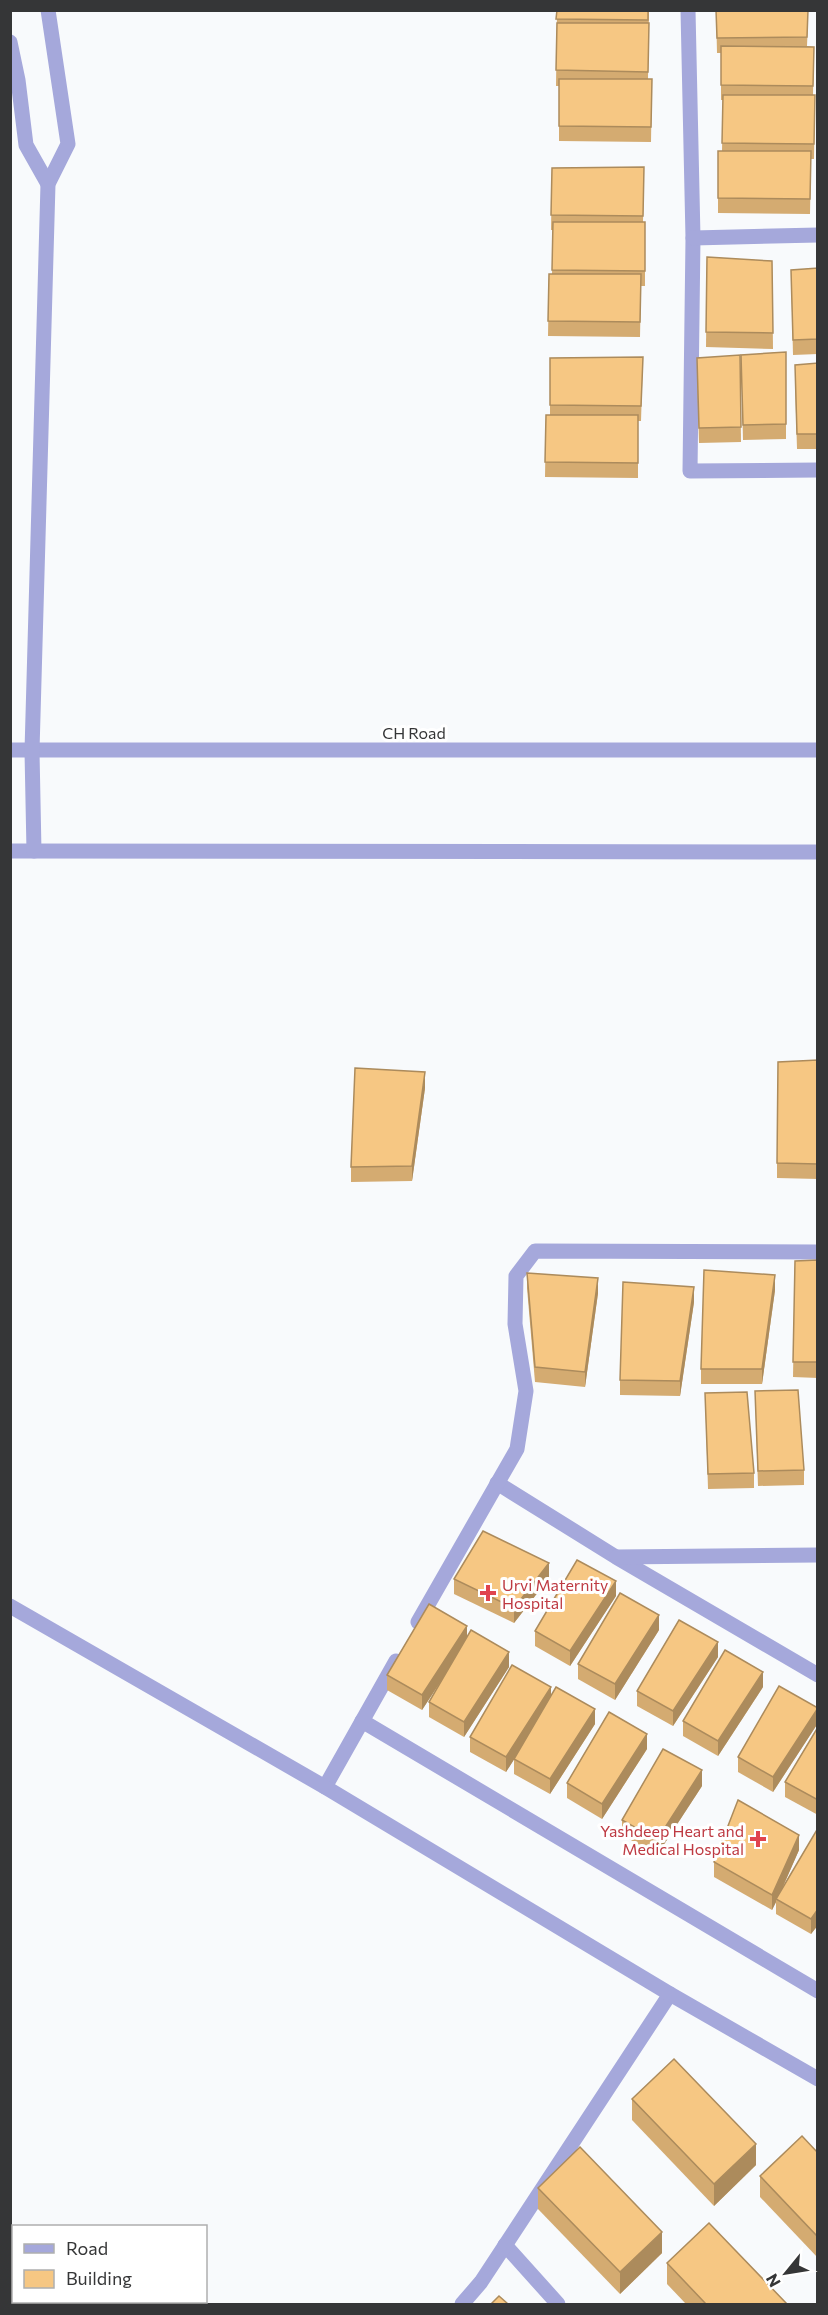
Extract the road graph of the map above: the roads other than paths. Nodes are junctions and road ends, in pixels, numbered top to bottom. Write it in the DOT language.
graph roads {
  1 [pos="48,10"];
  2 [pos="688,10"];
  3 [pos="10,42"];
  4 [pos="48,184"];
  5 [pos="818,235"];
  6 [pos="693,238"];
  7 [pos="818,470"];
  8 [pos="10,750"];
  9 [pos="818,750"];
  10 [pos="32,751"];
  11 [pos="10,851"];
  12 [pos="34,851"];
  13 [pos="818,852"];
  14 [pos="818,1252"];
  15 [pos="497,1483"];
  16 [pos="818,1554"];
  17 [pos="616,1557"];
  18 [pos="10,1606"];
  19 [pos="413,1632"];
  20 [pos="401,1652"];
  21 [pos="818,1675"];
  22 [pos="362,1721"];
  23 [pos="325,1787"];
  24 [pos="818,1991"];
  25 [pos="670,1994"];
  26 [pos="818,2079"];
  27 [pos="505,2245"];
  28 [pos="462,2304"];
  29 [pos="558,2304"];
  1 -- 4 [label="street"];
  2 -- 6 [label="street"];
  3 -- 4 [label="street"];
  4 -- 10 [label="street"];
  5 -- 6 [label="street"];
  6 -- 7 [label="street"];
  8 -- 10 [label="street, CH Road"];
  9 -- 10 [label="street, CH Road"];
  10 -- 12 [label="street"];
  11 -- 12 [label="street"];
  12 -- 13 [label="street"];
  14 -- 15 [label="street"];
  15 -- 17 [label="street"];
  15 -- 19 [label="street"];
  16 -- 17 [label="street"];
  17 -- 21 [label="street"];
  18 -- 23 [label="street"];
  20 -- 22 [label="street"];
  22 -- 23 [label="street"];
  22 -- 24 [label="street"];
  23 -- 25 [label="street"];
  25 -- 26 [label="street"];
  25 -- 27 [label="street"];
  27 -- 28 [label="street"];
  27 -- 29 [label="street"];
}
